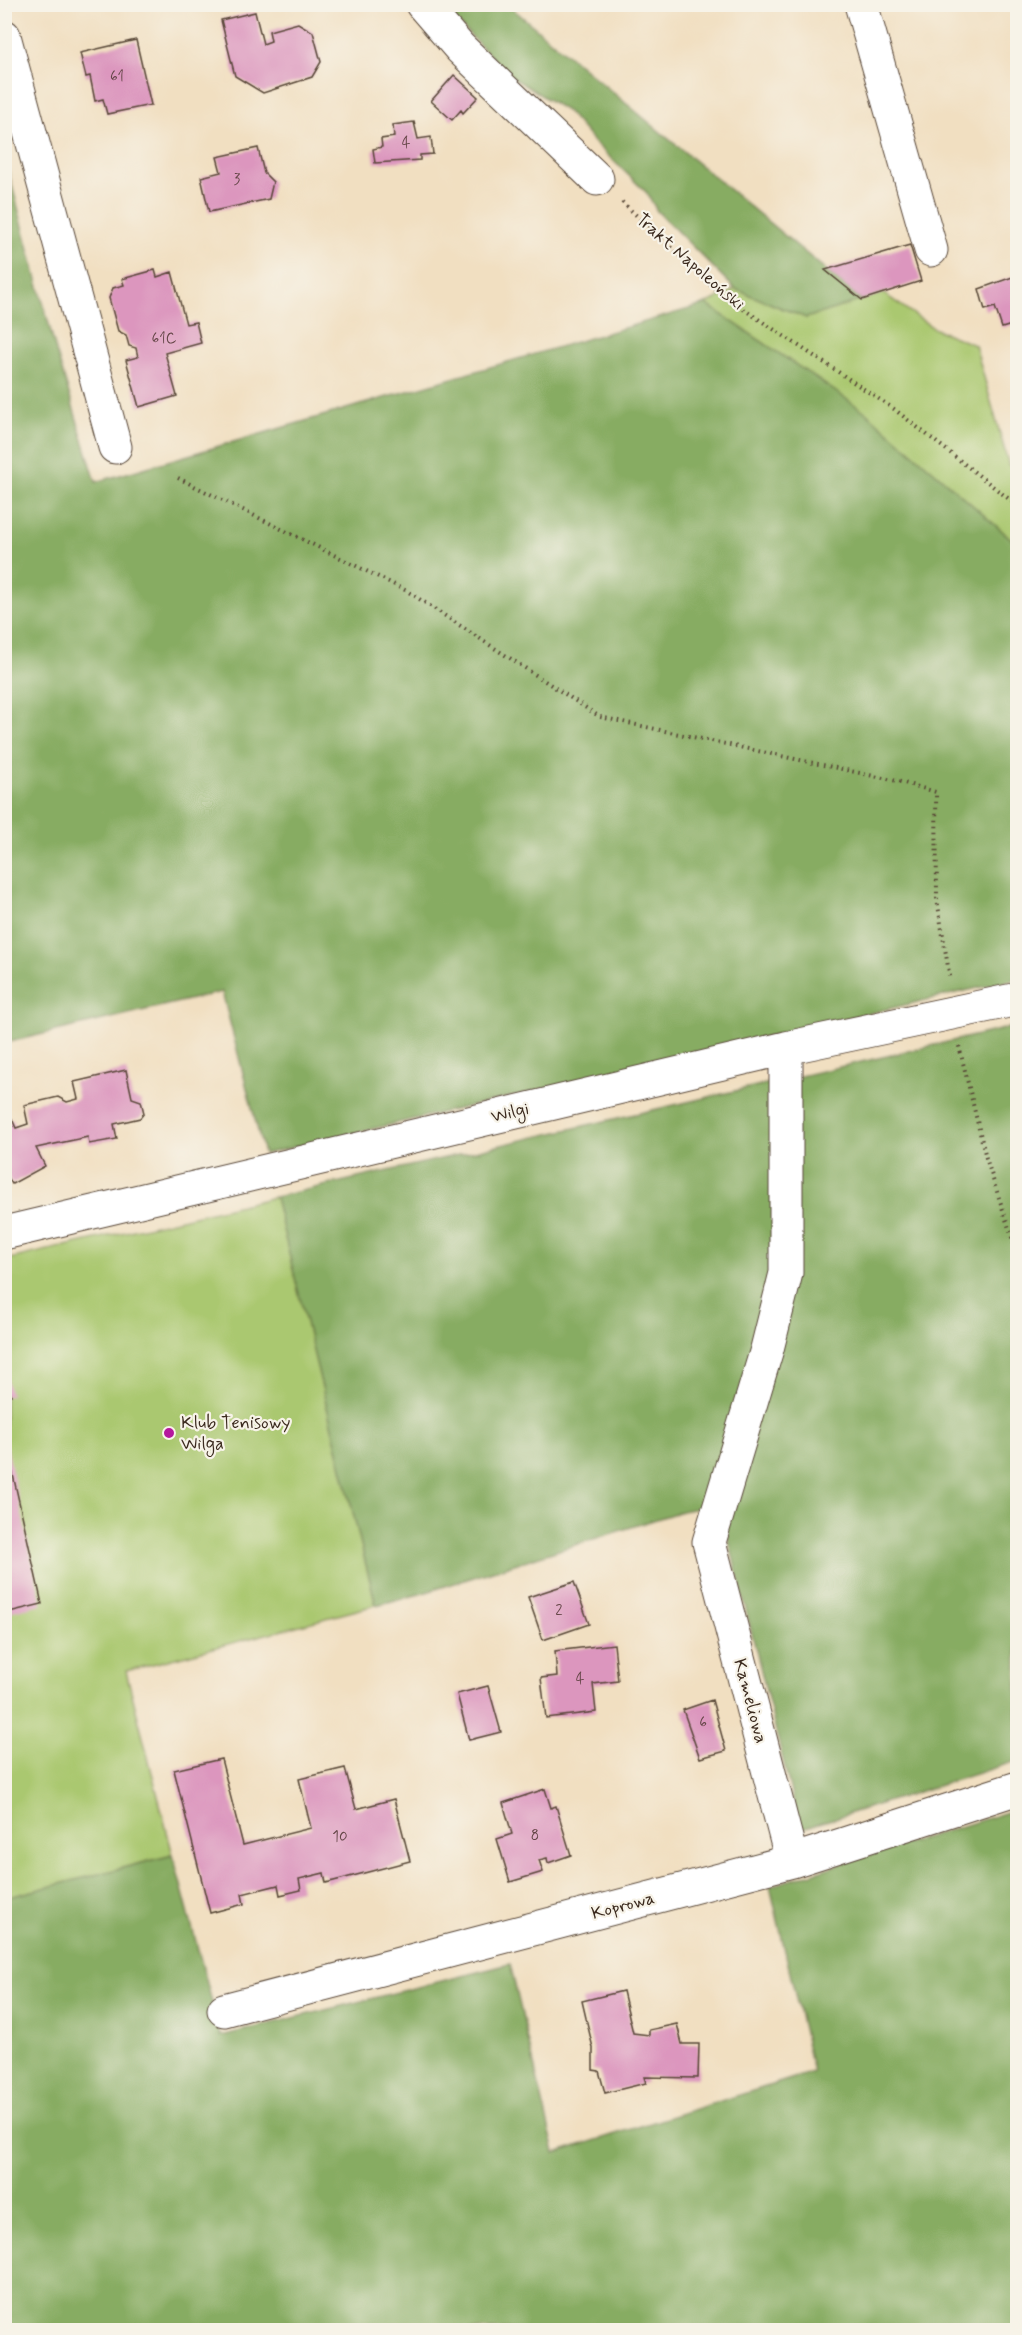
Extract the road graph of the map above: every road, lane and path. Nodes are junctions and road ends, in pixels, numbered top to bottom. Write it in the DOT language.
graph roads {
  1 [pos="422,4"];
  2 [pos="861,4"];
  3 [pos="4,36"];
  4 [pos="597,179"];
  5 [pos="931,250"];
  6 [pos="115,447"];
  7 [pos="178,478"];
  8 [pos="1017,506"];
  9 [pos="1017,999"];
  10 [pos="955,1012"];
  11 [pos="786,1048"];
  12 [pos="4,1233"];
  13 [pos="1017,1256"];
  14 [pos="1017,1788"];
  15 [pos="792,1861"];
  16 [pos="224,2010"];
  1 -- 4 [label="street"];
  2 -- 5 [label="street"];
  3 -- 6 [label="street"];
  4 -- 8 [label="path, Trakt Napoleoński"];
  7 -- 10 [label="path"];
  9 -- 10 [label="street, Wilgi"];
  10 -- 11 [label="street, Wilgi"];
  10 -- 13 [label="path"];
  11 -- 12 [label="street, Wilgi"];
  11 -- 15 [label="street, Kameliowa"];
  14 -- 15 [label="street, Koprowa"];
  15 -- 16 [label="street, Koprowa"];
}
